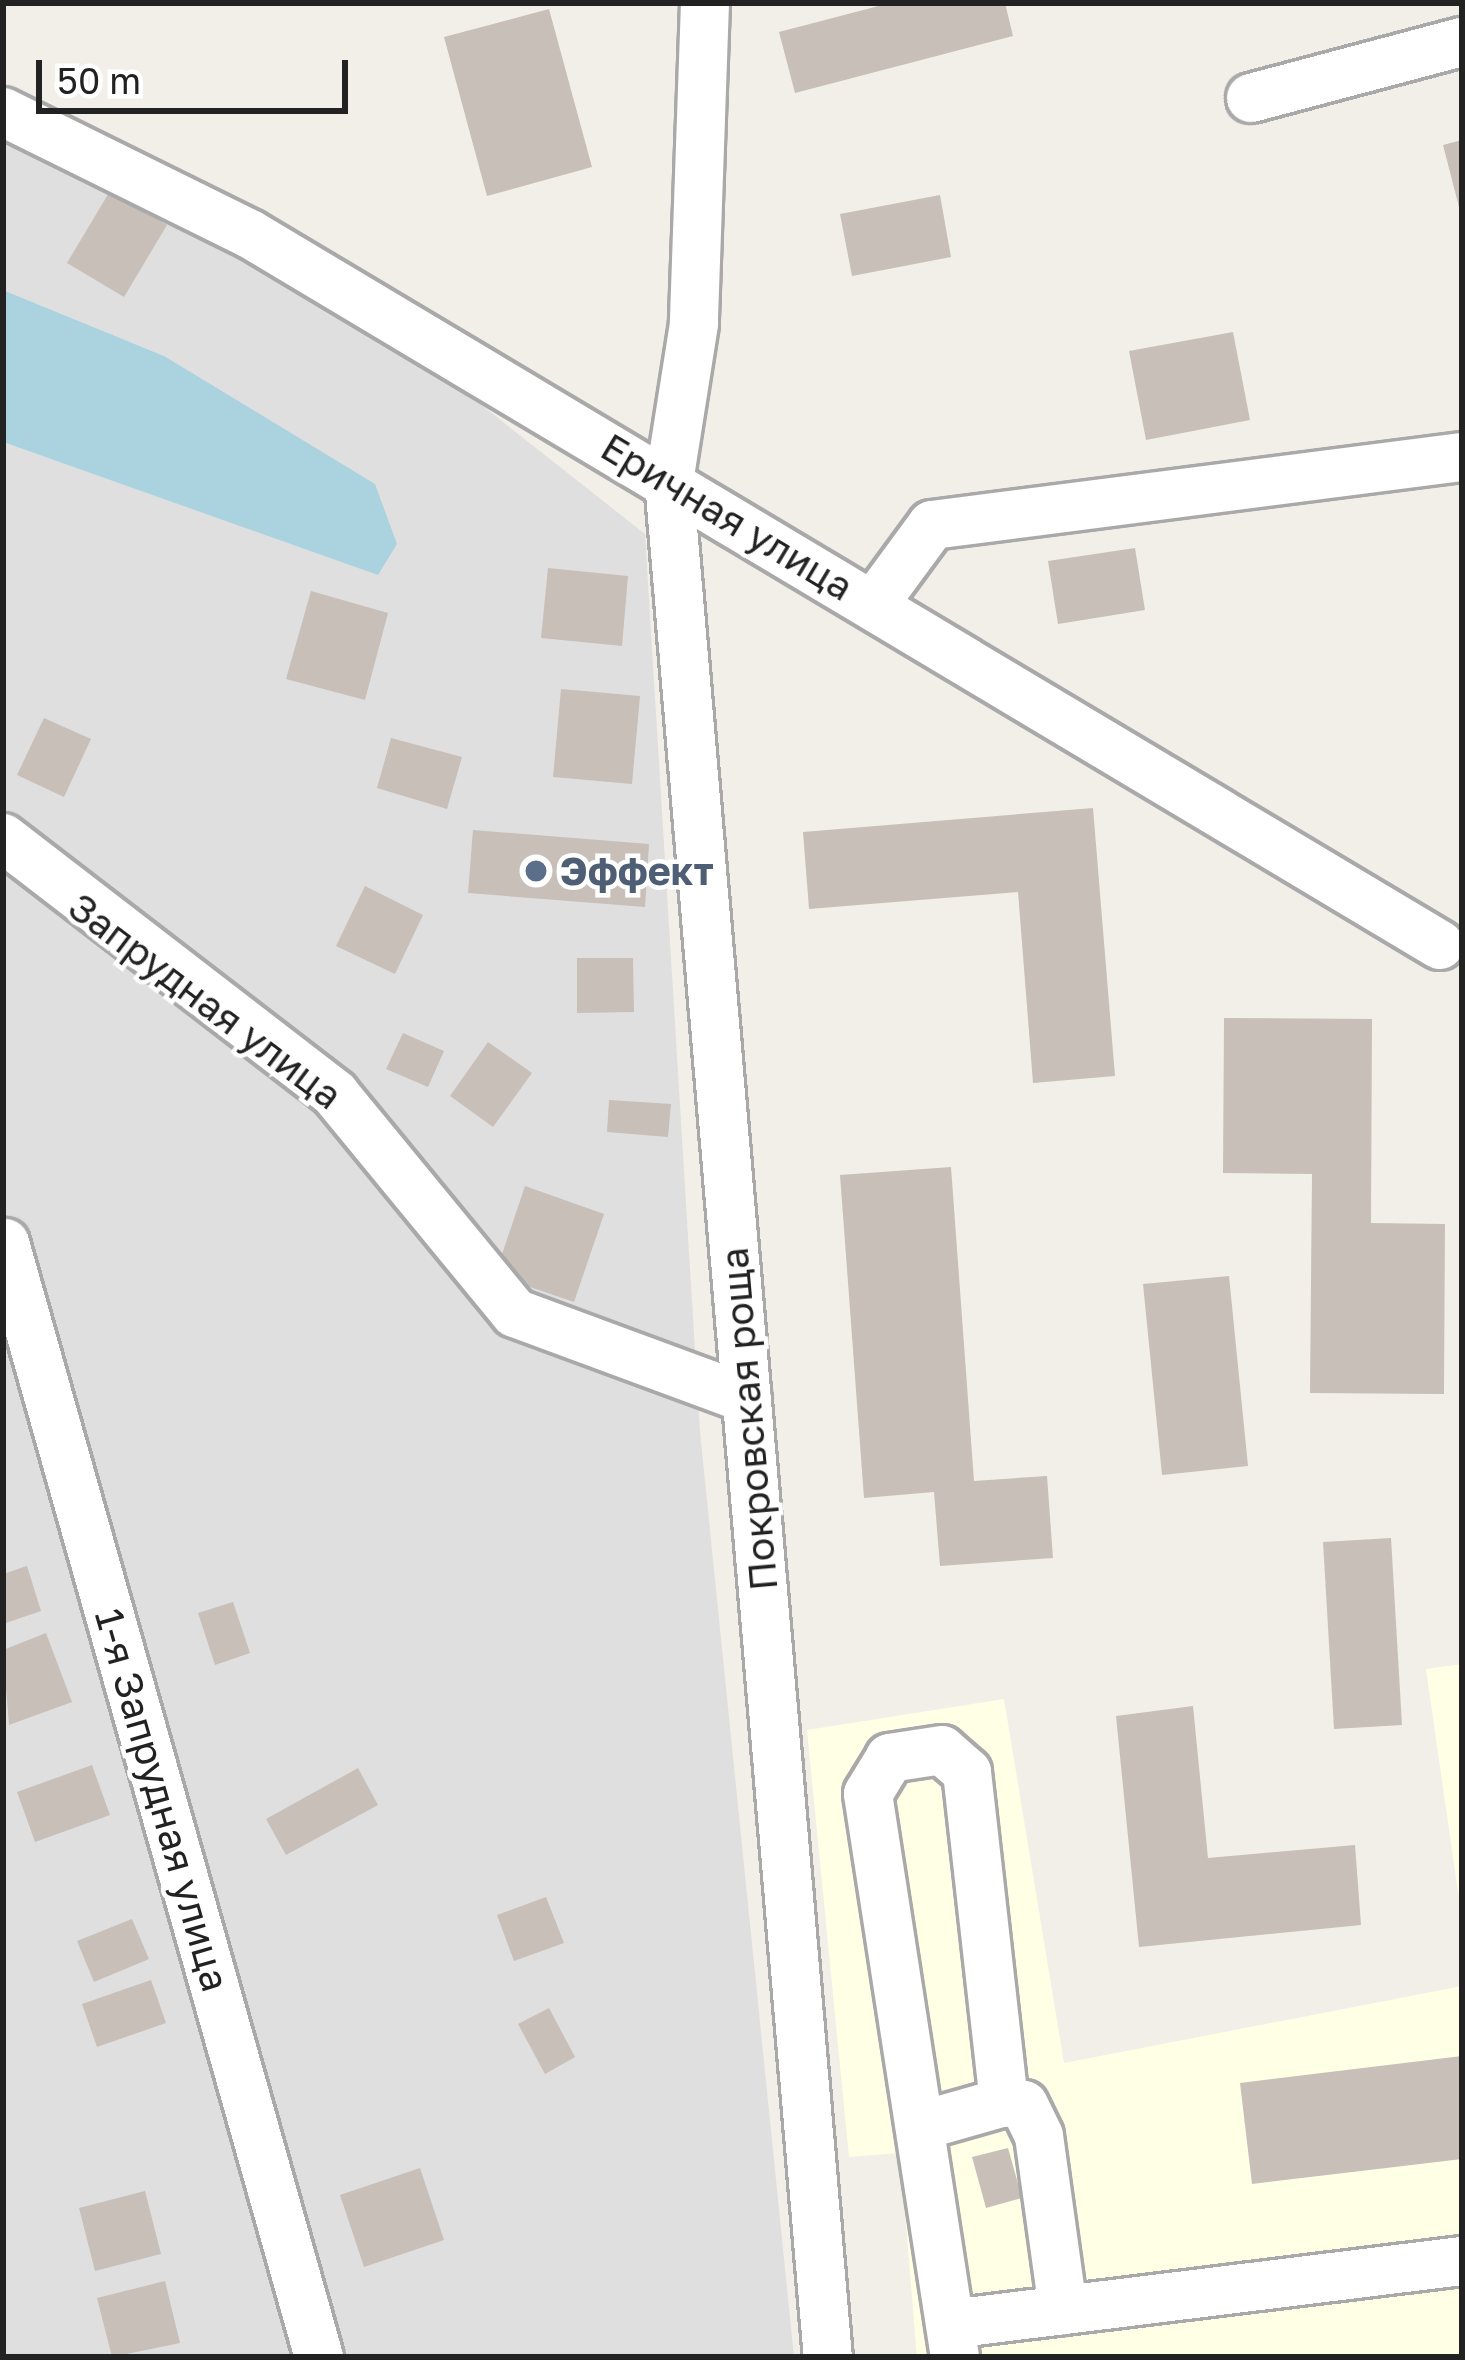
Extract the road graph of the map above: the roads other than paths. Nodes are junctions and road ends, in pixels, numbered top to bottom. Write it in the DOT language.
graph roads {
  1 [pos="705,3"];
  2 [pos="1462,42"];
  3 [pos="1251,98"];
  4 [pos="3,112"];
  5 [pos="1462,457"];
  6 [pos="669,481"];
  7 [pos="874,604"];
  8 [pos="3,838"];
  9 [pos="1440,944"];
  10 [pos="5,1244"];
  11 [pos="747,1400"];
  12 [pos="1004,2102"];
  13 [pos="920,2126"];
  14 [pos="1462,2261"];
  15 [pos="1063,2310"];
  16 [pos="953,2341"];
  17 [pos="319,2357"];
  18 [pos="828,2357"];
  1 -- 6 [label="street, Покровская роща"];
  2 -- 3 [label="street"];
  4 -- 6 [label="street, Еричная улица"];
  5 -- 7 [label="street"];
  6 -- 7 [label="street, Еричная улица"];
  6 -- 11 [label="street, Покровская роща"];
  7 -- 9 [label="street, Еричная улица"];
  8 -- 11 [label="street, Запрудная улица"];
  10 -- 17 [label="street, 1-я Запрудная улица"];
  11 -- 18 [label="street, Покровская роща"];
  12 -- 13 [label="street"];
  12 -- 13 [label="street"];
  12 -- 15 [label="street"];
  13 -- 16 [label="street"];
  14 -- 15 [label="street"];
  15 -- 16 [label="street"];
}
